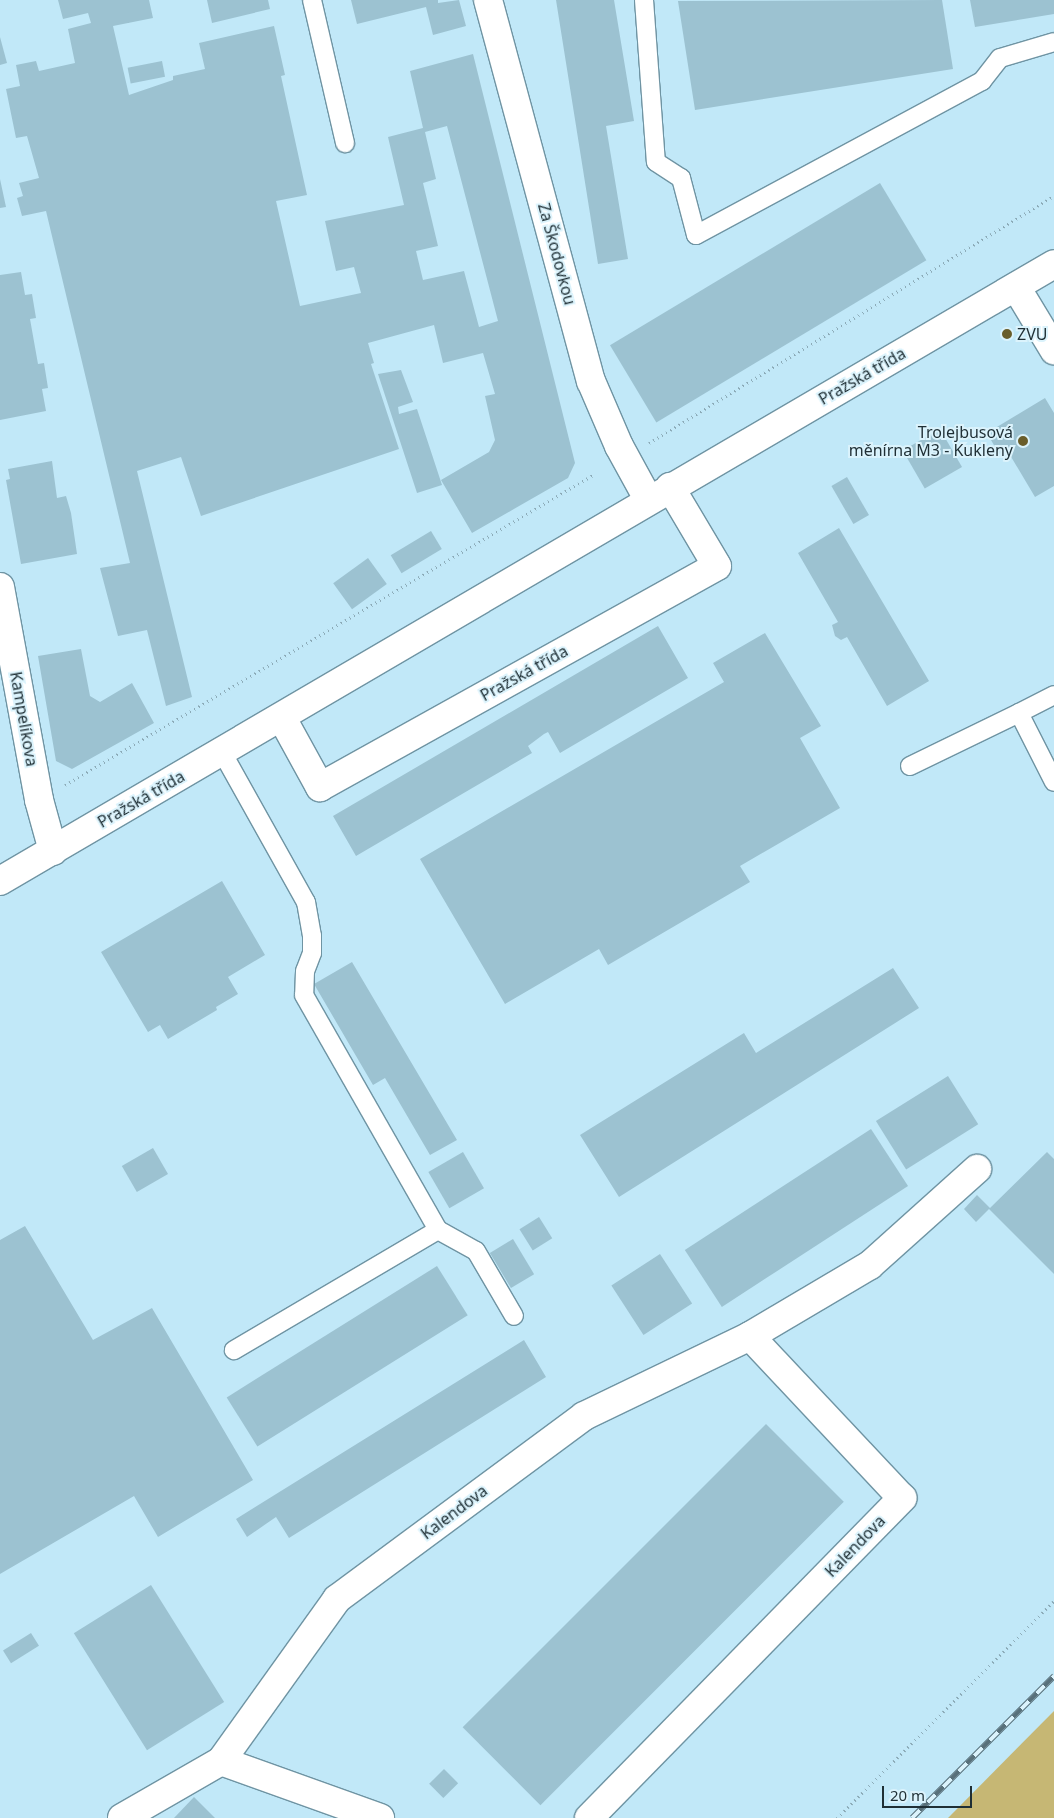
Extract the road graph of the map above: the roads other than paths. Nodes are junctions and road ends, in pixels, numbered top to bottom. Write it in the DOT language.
graph roads {
  1 [pos="312,0"];
  2 [pos="488,0"];
  3 [pos="644,0"];
  4 [pos="1054,42"];
  5 [pos="345,143"];
  6 [pos="1054,264"];
  7 [pos="1016,286"];
  8 [pos="1054,350"];
  9 [pos="659,493"];
  10 [pos="0,587"];
  11 [pos="1054,695"];
  12 [pos="1019,713"];
  13 [pos="282,718"];
  14 [pos="222,752"];
  15 [pos="910,766"];
  16 [pos="1054,782"];
  17 [pos="53,851"];
  18 [pos="0,881"];
  19 [pos="977,1169"];
  20 [pos="438,1230"];
  21 [pos="514,1316"];
  22 [pos="750,1336"];
  23 [pos="234,1350"];
  24 [pos="221,1761"];
  25 [pos="122,1818"];
  26 [pos="380,1818"];
  27 [pos="589,1818"];
  1 -- 5 [label="lane"];
  2 -- 9 [label="street, Za Škodovkou"];
  3 -- 4 [label="lane"];
  6 -- 7 [label="street, Pražská třída"];
  7 -- 8 [label="street"];
  7 -- 9 [label="street, Pražská třída"];
  9 -- 13 [label="street, Pražská třída"];
  9 -- 13 [label="street, Pražská třída"];
  10 -- 17 [label="street, Kampelíkova"];
  11 -- 12 [label="lane"];
  12 -- 15 [label="lane"];
  12 -- 16 [label="lane"];
  13 -- 14 [label="street, Pražská třída"];
  14 -- 17 [label="street, Pražská třída"];
  14 -- 20 [label="lane"];
  17 -- 18 [label="street, Pražská třída"];
  19 -- 22 [label="street, Kalendova"];
  20 -- 21 [label="lane"];
  20 -- 23 [label="lane"];
  22 -- 24 [label="street, Kalendova"];
  22 -- 27 [label="street, Kalendova"];
  24 -- 25 [label="street, Kalendova"];
  24 -- 26 [label="street"];
}
